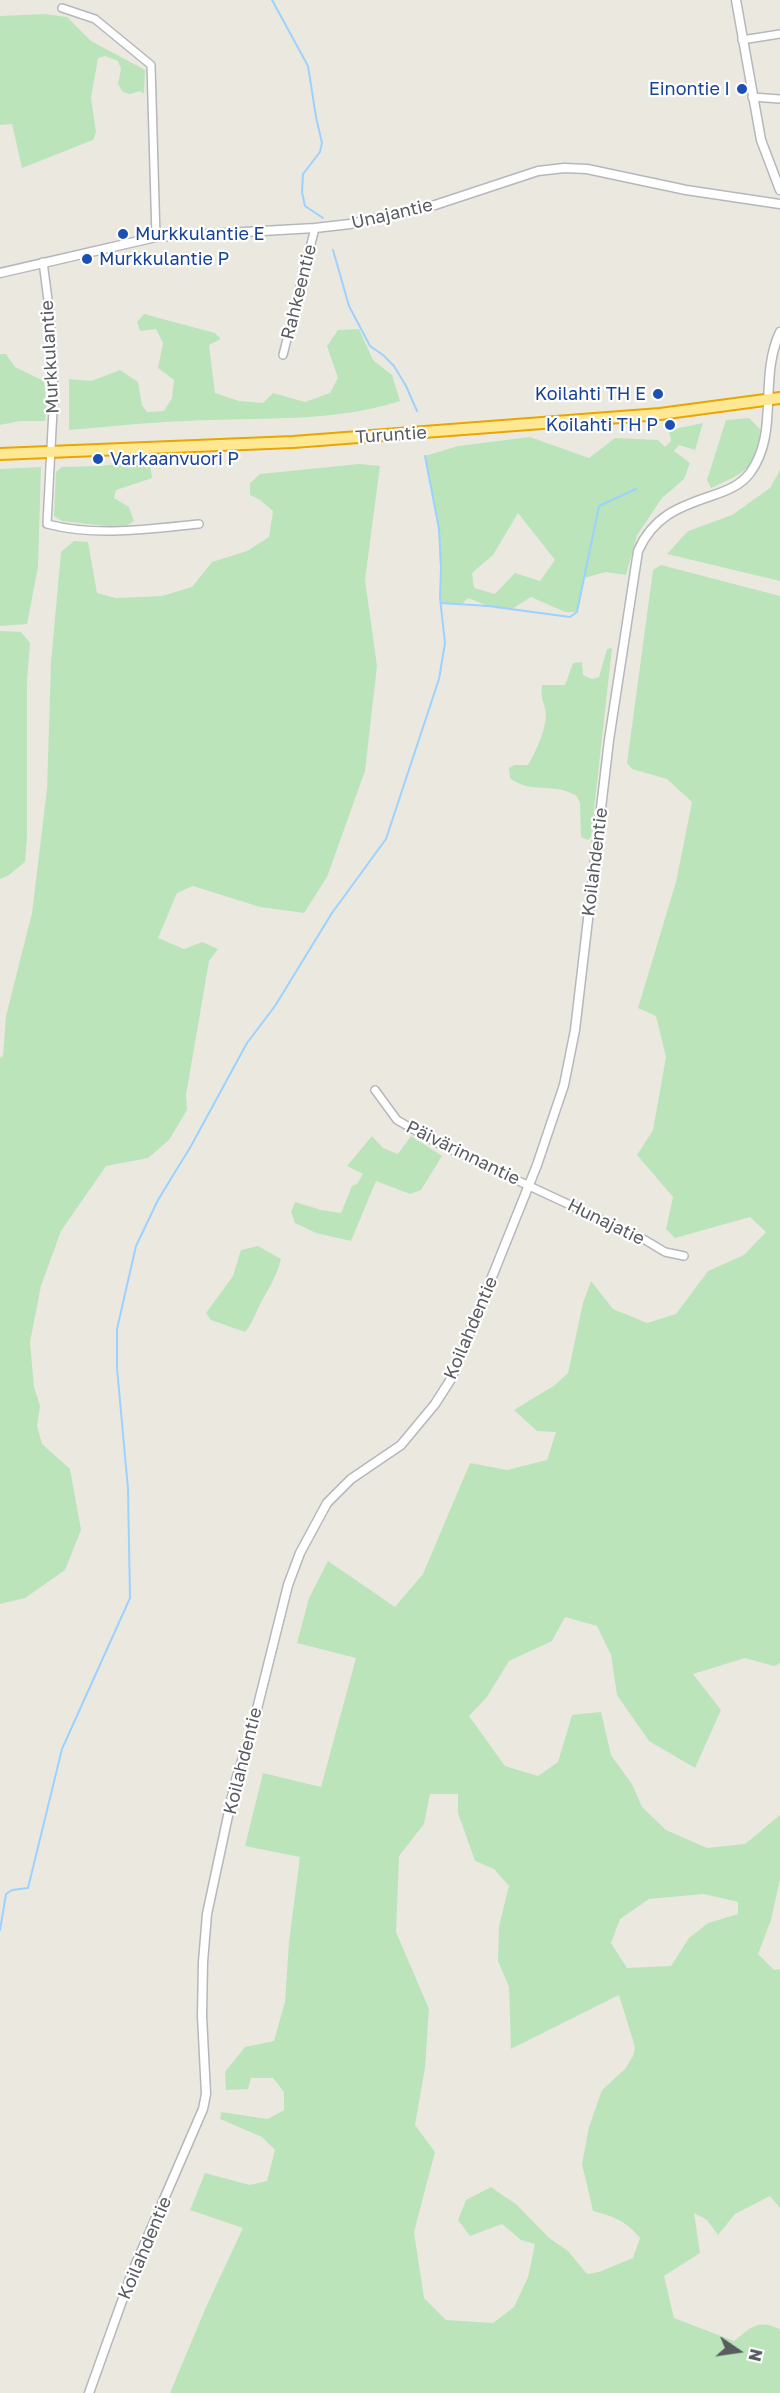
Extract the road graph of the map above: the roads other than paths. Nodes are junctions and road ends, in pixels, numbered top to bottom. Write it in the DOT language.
graph roads {
  1 [pos="736,0"];
  2 [pos="62,8"];
  3 [pos="780,34"];
  4 [pos="742,40"];
  5 [pos="752,97"];
  6 [pos="780,99"];
  7 [pos="780,190"];
  8 [pos="780,204"];
  9 [pos="315,228"];
  10 [pos="156,237"];
  11 [pos="43,262"];
  12 [pos="0,273"];
  13 [pos="780,332"];
  14 [pos="283,355"];
  15 [pos="775,399"];
  16 [pos="51,453"];
  17 [pos="0,454"];
  18 [pos="199,524"];
  19 [pos="375,1090"];
  20 [pos="529,1186"];
  21 [pos="684,1256"];
  22 [pos="89,2393"];
  1 -- 4 [label="street"];
  2 -- 10 [label="street"];
  3 -- 4 [label="street"];
  4 -- 5 [label="street"];
  5 -- 6 [label="street"];
  5 -- 7 [label="street"];
  8 -- 9 [label="street, Unajantie"];
  9 -- 10 [label="street, Unajantie"];
  9 -- 14 [label="street, Rahkeentie"];
  10 -- 11 [label="street, Unajantie"];
  11 -- 12 [label="street, Unajantie"];
  11 -- 16 [label="street, Murkkulantie"];
  13 -- 15 [label="street, Koilahdentie"];
  15 -- 16 [label="highway, Turuntie"];
  15 -- 20 [label="street, Koilahdentie"];
  16 -- 17 [label="highway, Turuntie"];
  16 -- 18 [label="street, Murkkulantie"];
  19 -- 20 [label="street, Päivärinnantie"];
  20 -- 21 [label="street, Hunajatie"];
  20 -- 22 [label="street, Koilahdentie"];
}
